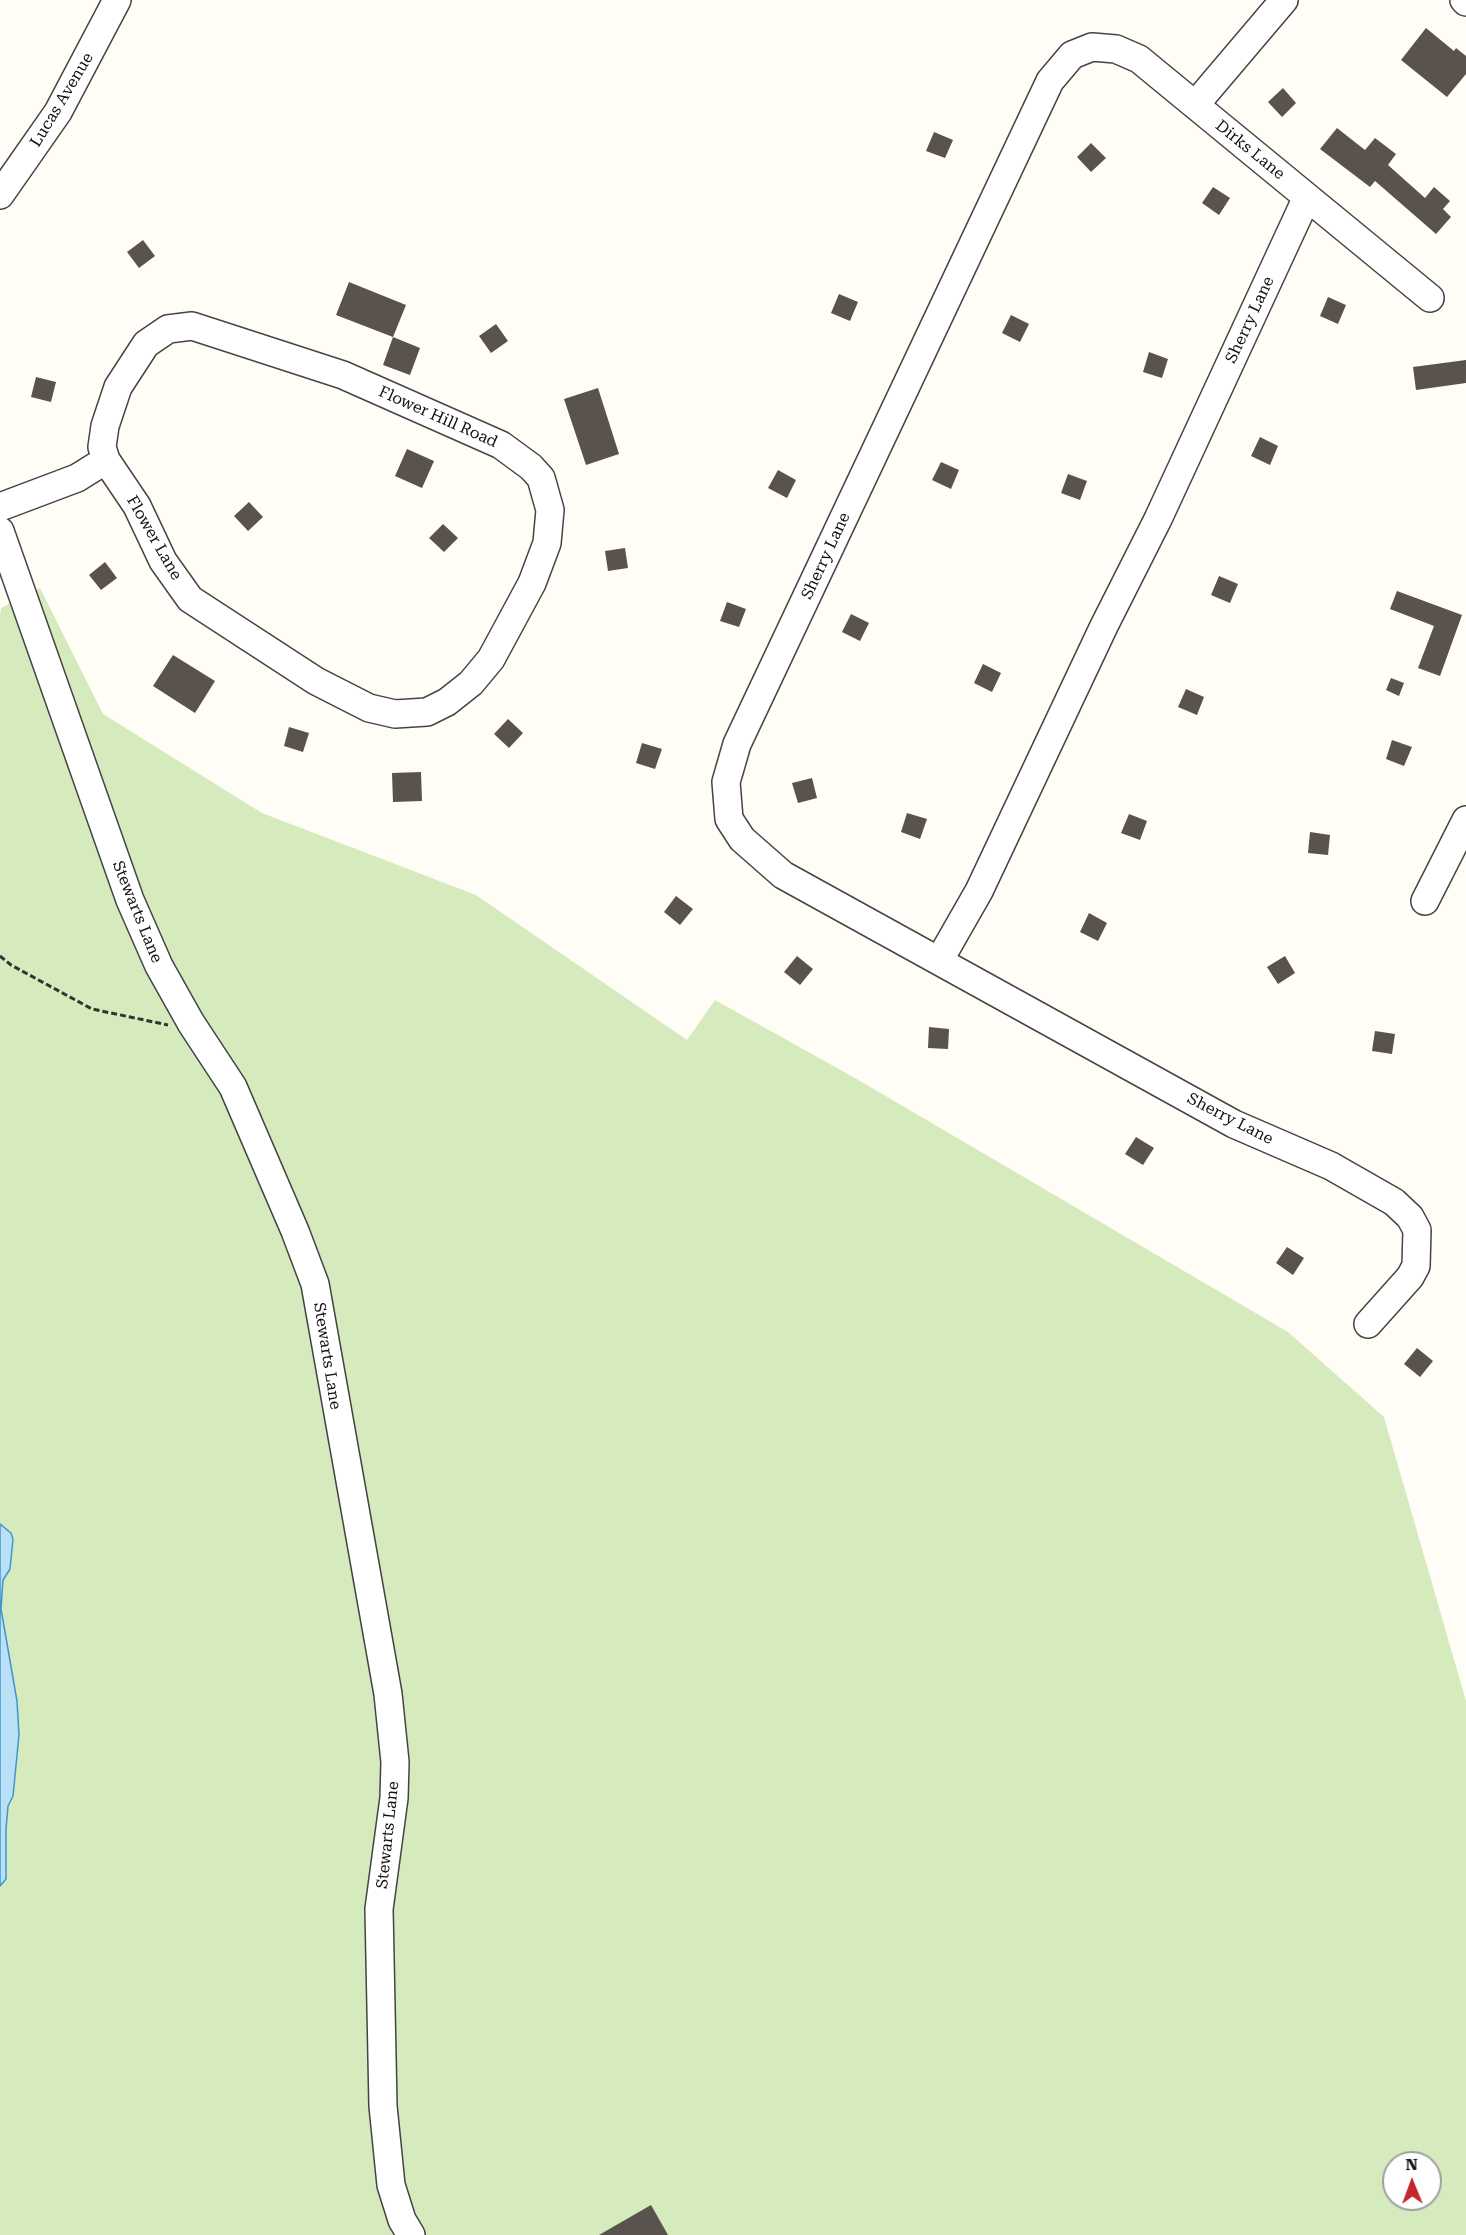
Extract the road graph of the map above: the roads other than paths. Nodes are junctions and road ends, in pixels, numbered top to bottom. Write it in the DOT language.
graph roads {
  1 [pos="117,0"];
  2 [pos="1284,0"];
  3 [pos="1058,68"];
  4 [pos="1195,105"];
  5 [pos="0,195"];
  6 [pos="1307,197"];
  7 [pos="1430,298"];
  8 [pos="106,460"];
  9 [pos="0,507"];
  10 [pos="0,531"];
  11 [pos="236,631"];
  12 [pos="1466,819"];
  13 [pos="1425,901"];
  14 [pos="939,961"];
  15 [pos="1368,1324"];
  16 [pos="411,2235"];
  1 -- 5 [label="street, Lucas Avenue"];
  2 -- 4 [label="street"];
  3 -- 4 [label="street, Dirks Lane"];
  3 -- 14 [label="street, Sherry Lane"];
  4 -- 6 [label="street, Dirks Lane"];
  6 -- 7 [label="street, Dirks Lane"];
  6 -- 14 [label="street, Sherry Lane"];
  8 -- 9 [label="street"];
  8 -- 11 [label="street, Flower Lane"];
  8 -- 11 [label="street, Flower Hill Road"];
  10 -- 16 [label="street, Stewarts Lane"];
  12 -- 13 [label="street"];
  14 -- 15 [label="street, Sherry Lane"];
}
